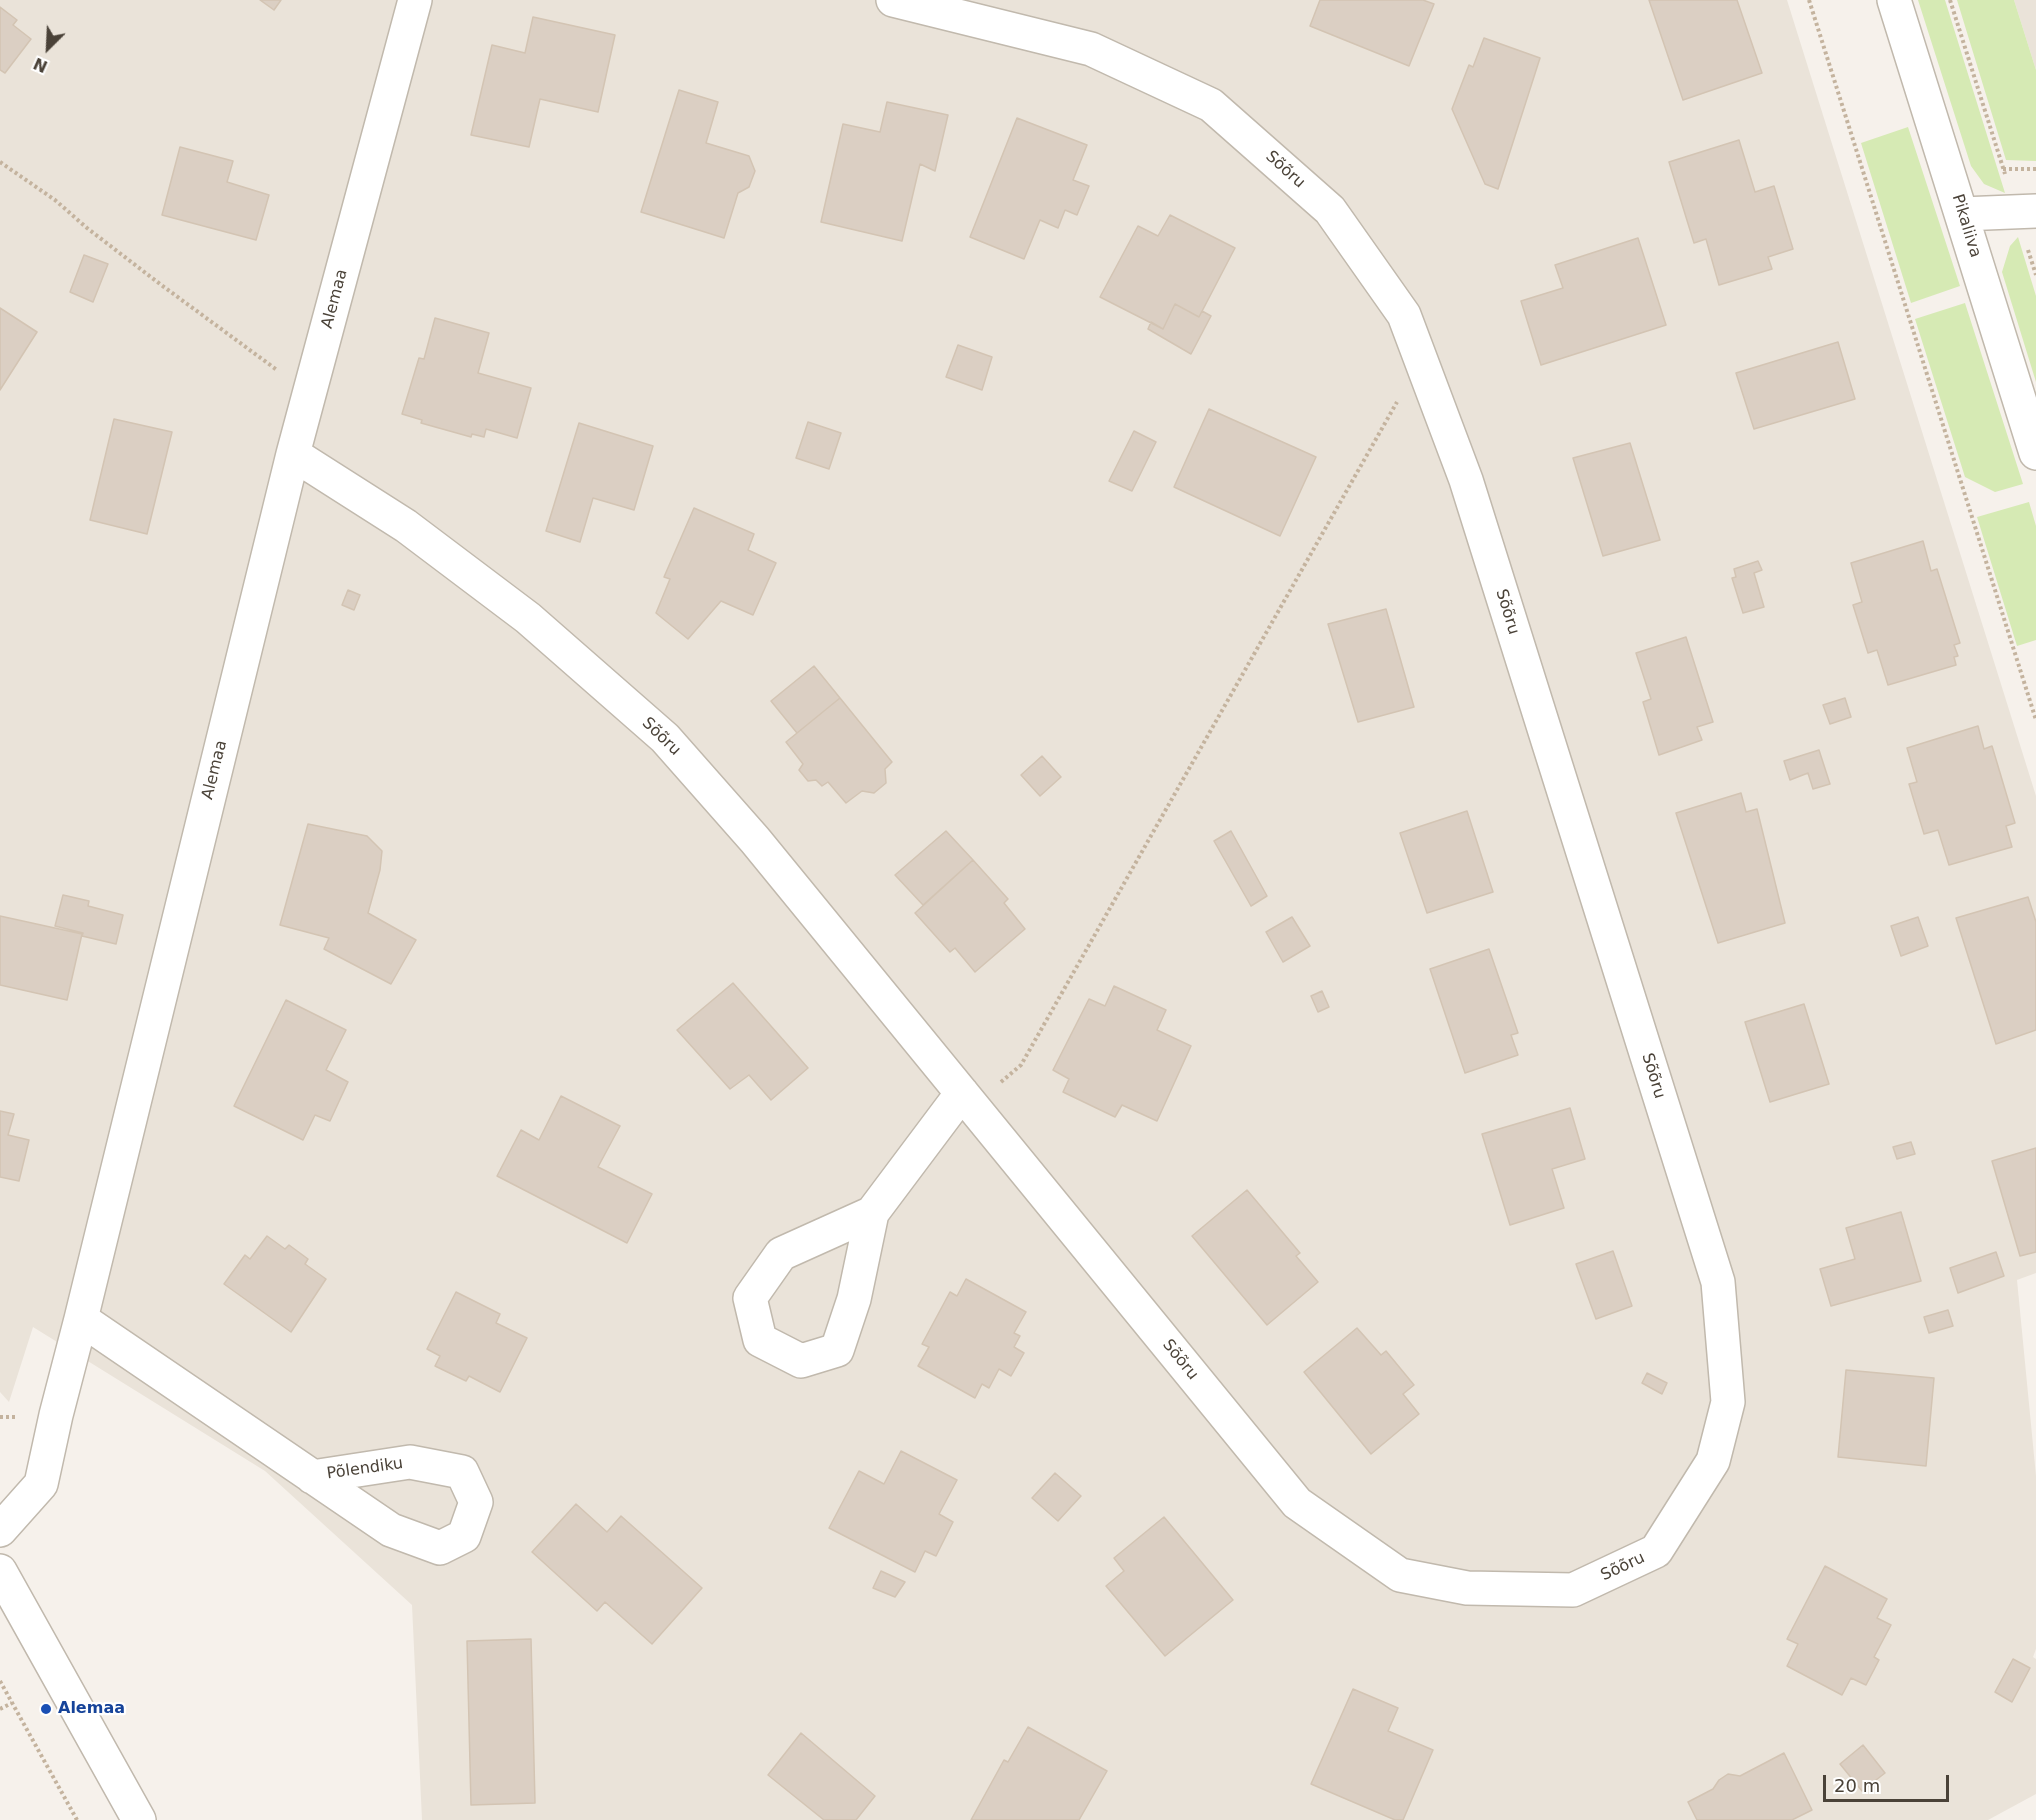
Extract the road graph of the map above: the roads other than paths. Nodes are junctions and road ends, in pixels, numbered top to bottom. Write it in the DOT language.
graph roads {
  1 [pos="415,0"];
  2 [pos="893,0"];
  3 [pos="1894,0"];
  4 [pos="2026,211"];
  5 [pos="1962,214"];
  6 [pos="2036,453"];
  7 [pos="293,454"];
  8 [pos="962,1093"];
  9 [pos="872,1213"];
  10 [pos="81,1319"];
  11 [pos="312,1477"];
  12 [pos="0,1530"];
  13 [pos="0,1571"];
  14 [pos="139,1820"];
  1 -- 7 [label="street, Alemaa"];
  2 -- 8 [label="street, Sõõru"];
  3 -- 5 [label="street, Pikaliiva"];
  4 -- 5 [label="street"];
  5 -- 6 [label="street, Pikaliiva"];
  7 -- 8 [label="street, Sõõru"];
  7 -- 10 [label="street, Alemaa"];
  8 -- 9 [label="street"];
  9 -- 9 [label="street"];
  10 -- 11 [label="street, Põlendiku"];
  10 -- 12 [label="street, Alemaa"];
  13 -- 14 [label="street"];
}
